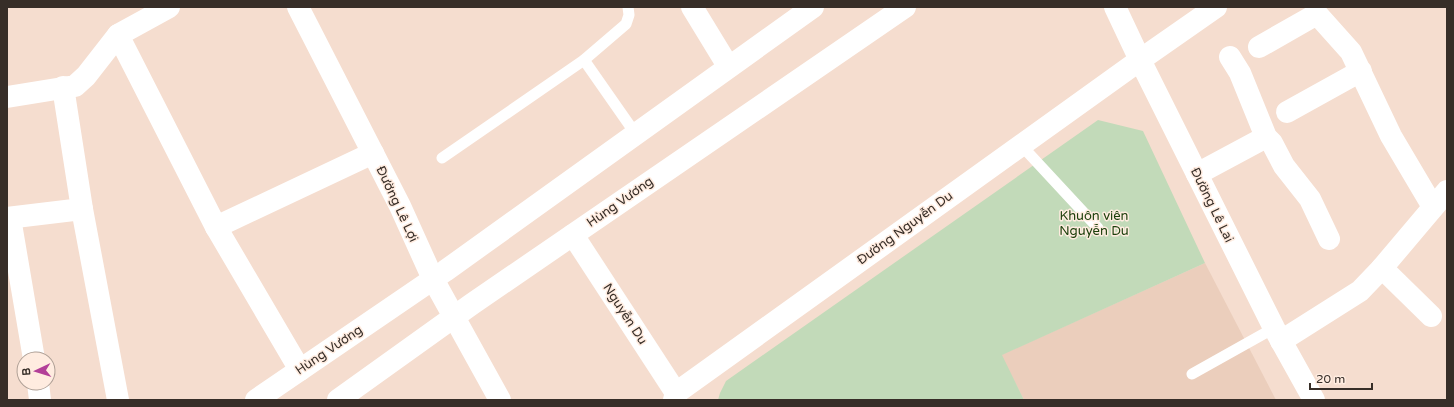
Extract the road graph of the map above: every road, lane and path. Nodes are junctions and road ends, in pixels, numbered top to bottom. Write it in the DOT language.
graph roads {
  1 [pos="169,7"];
  2 [pos="298,7"];
  3 [pos="628,7"];
  4 [pos="692,7"];
  5 [pos="813,7"];
  6 [pos="905,7"];
  7 [pos="1115,7"];
  8 [pos="1216,7"];
  9 [pos="118,34"];
  10 [pos="1259,47"];
  11 [pos="1230,57"];
  12 [pos="584,60"];
  13 [pos="1140,60"];
  14 [pos="728,66"];
  15 [pos="1360,71"];
  16 [pos="63,87"];
  17 [pos="7,97"];
  18 [pos="1288,112"];
  19 [pos="635,133"];
  20 [pos="1266,137"];
  21 [pos="1021,145"];
  22 [pos="373,153"];
  23 [pos="442,158"];
  24 [pos="1197,174"];
  25 [pos="1440,199"];
  26 [pos="82,209"];
  27 [pos="8,218"];
  28 [pos="216,227"];
  29 [pos="1098,228"];
  30 [pos="573,235"];
  31 [pos="1329,239"];
  32 [pos="1382,268"];
  33 [pos="433,279"];
  34 [pos="1431,316"];
  35 [pos="454,317"];
  36 [pos="1277,335"];
  37 [pos="33,351"];
  38 [pos="300,370"];
  39 [pos="1192,374"];
  40 [pos="675,396"];
  41 [pos="118,400"];
  42 [pos="256,400"];
  43 [pos="338,400"];
  44 [pos="500,400"];
  45 [pos="1314,400"];
  1 -- 9 [label="street"];
  2 -- 22 [label="street, Đường Lê Lợi"];
  3 -- 12 [label="lane"];
  4 -- 14 [label="street"];
  5 -- 14 [label="street, Hùng Vương"];
  6 -- 30 [label="street, Hùng Vương"];
  7 -- 13 [label="street, Đường Lê Lai"];
  8 -- 13 [label="street, Đường Nguyễn Du"];
  9 -- 16 [label="street"];
  9 -- 28 [label="street"];
  10 -- 15 [label="street"];
  11 -- 20 [label="street"];
  12 -- 19 [label="lane"];
  12 -- 23 [label="lane"];
  13 -- 21 [label="street, Đường Nguyễn Du"];
  13 -- 24 [label="street, Đường Lê Lai"];
  14 -- 19 [label="street, Hùng Vương"];
  15 -- 18 [label="street"];
  15 -- 25 [label="street"];
  16 -- 17 [label="street"];
  16 -- 26 [label="street"];
  19 -- 33 [label="street, Hùng Vương"];
  20 -- 24 [label="street"];
  20 -- 31 [label="street"];
  21 -- 29 [label="lane"];
  21 -- 40 [label="street, Đường Nguyễn Du"];
  22 -- 28 [label="street"];
  22 -- 33 [label="street, Đường Lê Lợi"];
  24 -- 36 [label="street, Đường Lê Lai"];
  25 -- 32 [label="street"];
  26 -- 27 [label="street"];
  26 -- 41 [label="street"];
  27 -- 37 [label="street"];
  28 -- 38 [label="street"];
  30 -- 35 [label="street, Hùng Vương"];
  30 -- 40 [label="street, Nguyễn Du"];
  32 -- 34 [label="street"];
  32 -- 36 [label="street"];
  33 -- 35 [label="street, Đường Lê Lợi"];
  33 -- 38 [label="street, Hùng Vương"];
  35 -- 43 [label="street, Hùng Vương"];
  35 -- 44 [label="street, Đường Lê Lợi"];
  36 -- 39 [label="lane"];
  36 -- 45 [label="street, Đường Lê Lai"];
  38 -- 42 [label="street, Hùng Vương"];
}
